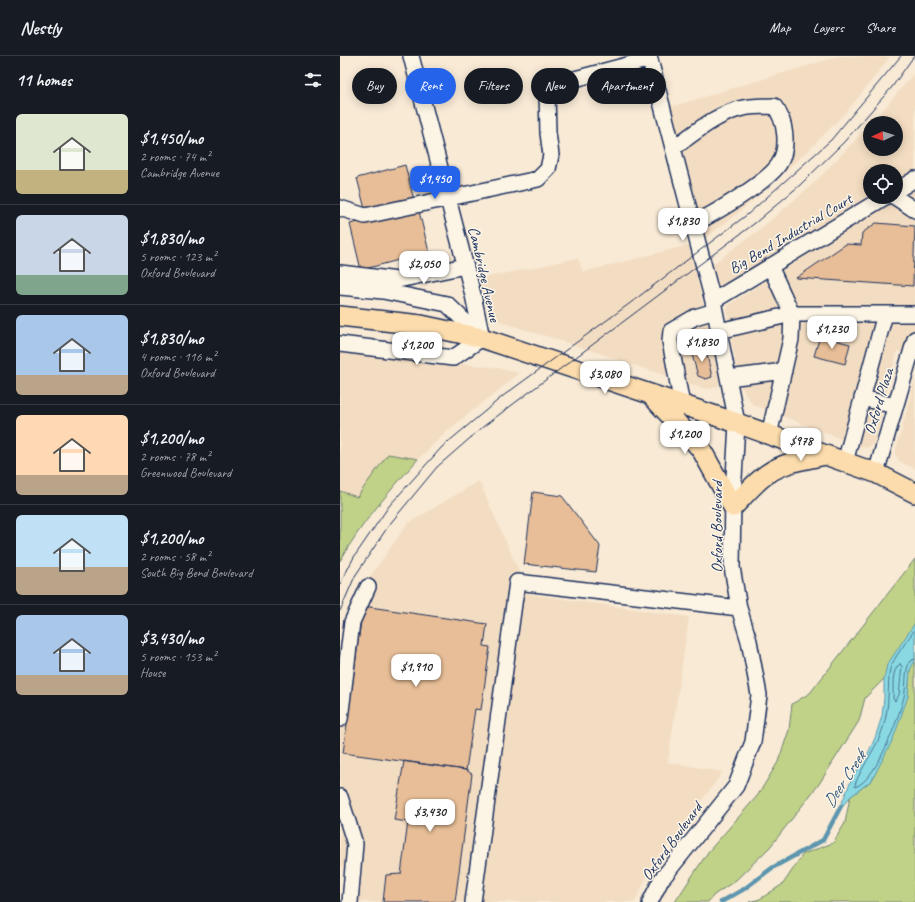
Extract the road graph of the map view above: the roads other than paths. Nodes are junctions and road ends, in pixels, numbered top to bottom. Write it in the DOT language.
graph roads {
  1 [pos="411,56"];
  2 [pos="650,58"];
  3 [pos="673,148"];
  4 [pos="915,179"];
  5 [pos="903,187"];
  6 [pos="448,198"];
  7 [pos="903,202"];
  8 [pos="873,204"];
  9 [pos="340,208"];
  10 [pos="915,210"];
  11 [pos="692,224"];
  12 [pos="465,266"];
  13 [pos="770,266"];
  14 [pos="340,274"];
  15 [pos="340,287"];
  16 [pos="714,306"];
  17 [pos="792,314"];
  18 [pos="884,314"];
  19 [pos="915,314"];
  20 [pos="340,316"];
  21 [pos="719,331"];
  22 [pos="482,338"];
  23 [pos="915,339"];
  24 [pos="340,344"];
  25 [pos="784,371"];
  26 [pos="728,378"];
  27 [pos="650,394"];
  28 [pos="862,398"];
  29 [pos="682,405"];
  30 [pos="895,406"];
  31 [pos="737,423"];
  32 [pos="769,434"];
  33 [pos="826,455"];
  34 [pos="845,462"];
  35 [pos="876,473"];
  36 [pos="915,493"];
  37 [pos="733,507"];
  38 [pos="368,587"];
  39 [pos="739,608"];
  40 [pos="340,719"];
  41 [pos="340,797"];
  42 [pos="350,902"];
  43 [pos="473,902"];
  44 [pos="650,902"];
  1 -- 6 [label="street, Cambridge Avenue"];
  2 -- 3 [label="street, Oxford Boulevard"];
  2 -- 6 [label="street"];
  3 -- 11 [label="street, Oxford Boulevard"];
  3 -- 11 [label="street"];
  4 -- 5 [label="street"];
  6 -- 9 [label="street"];
  6 -- 12 [label="street, Cambridge Avenue"];
  7 -- 10 [label="street"];
  8 -- 13 [label="street, Big Bend Industrial Court"];
  11 -- 16 [label="street, Oxford Boulevard"];
  12 -- 14 [label="street"];
  12 -- 22 [label="street, Cambridge Avenue"];
  13 -- 16 [label="street, Big Bend Industrial Court"];
  13 -- 17 [label="street"];
  15 -- 22 [label="street"];
  16 -- 21 [label="street, Oxford Boulevard"];
  16 -- 29 [label="street, Big Bend Industrial Court"];
  17 -- 18 [label="street"];
  17 -- 21 [label="street"];
  17 -- 25 [label="street"];
  18 -- 19 [label="street"];
  18 -- 28 [label="street"];
  20 -- 22 [label="main road"];
  21 -- 26 [label="street, Oxford Boulevard"];
  22 -- 24 [label="street"];
  22 -- 27 [label="main road"];
  23 -- 30 [label="street, Oxford Plaza"];
  25 -- 26 [label="street"];
  25 -- 32 [label="street"];
  26 -- 31 [label="street, Oxford Boulevard"];
  27 -- 29 [label="main road"];
  27 -- 37 [label="main road"];
  28 -- 30 [label="street"];
  28 -- 34 [label="street"];
  29 -- 31 [label="main road"];
  30 -- 35 [label="street, Oxford Plaza"];
  31 -- 32 [label="main road"];
  31 -- 37 [label="street, Oxford Boulevard"];
  32 -- 33 [label="main road"];
  33 -- 34 [label="main road"];
  33 -- 37 [label="main road"];
  34 -- 35 [label="main road"];
  35 -- 36 [label="main road"];
  37 -- 39 [label="street, Oxford Boulevard"];
  38 -- 40 [label="street"];
  39 -- 43 [label="street"];
  39 -- 44 [label="street, Oxford Boulevard"];
  41 -- 42 [label="street"];
}
